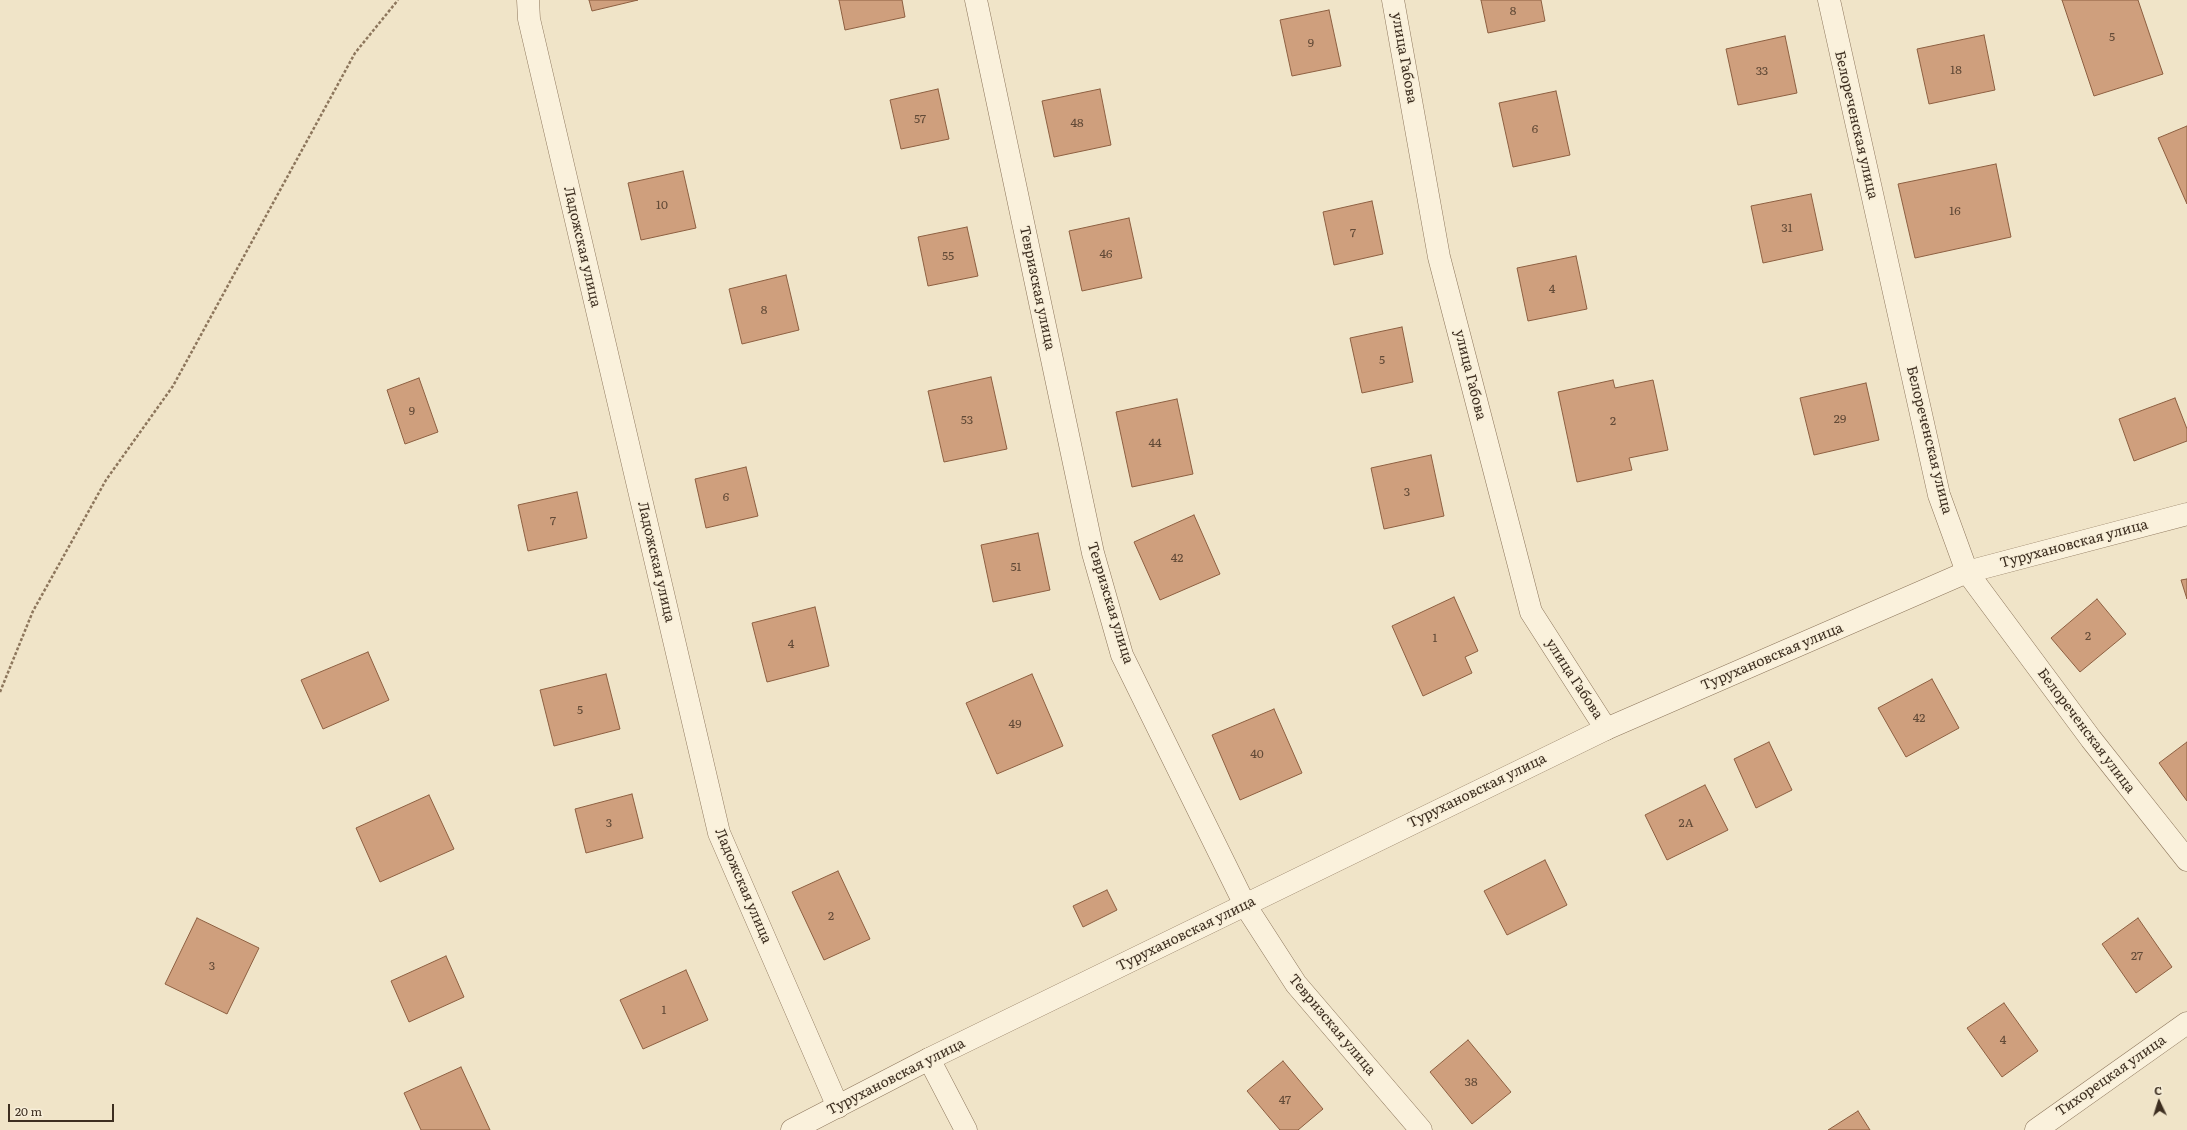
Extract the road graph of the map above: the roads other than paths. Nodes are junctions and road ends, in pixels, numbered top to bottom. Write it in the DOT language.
graph roads {
  1 [pos="528,0"];
  2 [pos="976,0"];
  3 [pos="1393,0"];
  4 [pos="1829,0"];
  5 [pos="2187,514"];
  6 [pos="1967,572"];
  7 [pos="1606,729"];
  8 [pos="2187,860"];
  9 [pos="1245,905"];
  10 [pos="2187,1022"];
  11 [pos="929,1059"];
  12 [pos="838,1107"];
  13 [pos="792,1130"];
  14 [pos="966,1130"];
  15 [pos="1421,1130"];
  16 [pos="2036,1130"];
  1 -- 12 [label="street, Ладожская улица"];
  2 -- 9 [label="street, Тевризская улица"];
  3 -- 7 [label="street, улица Габова"];
  4 -- 6 [label="street, Белореченская улица"];
  5 -- 6 [label="street, Турухановская улица"];
  6 -- 7 [label="street, Турухановская улица"];
  6 -- 8 [label="street, Белореченская улица"];
  7 -- 9 [label="street, Турухановская улица"];
  9 -- 11 [label="street, Турухановская улица"];
  9 -- 15 [label="street, Тевризская улица"];
  10 -- 16 [label="street, Тихорецкая улица"];
  11 -- 12 [label="street, Турухановская улица"];
  11 -- 14 [label="street"];
  12 -- 13 [label="street, Турухановская улица"];
}
